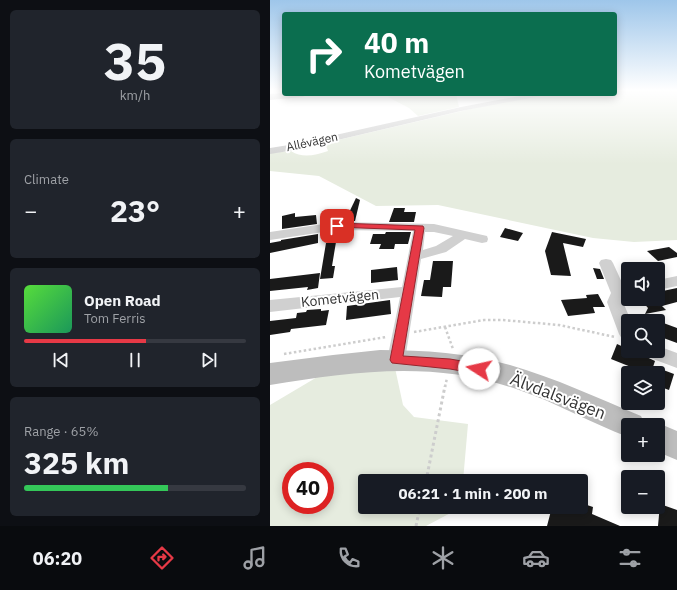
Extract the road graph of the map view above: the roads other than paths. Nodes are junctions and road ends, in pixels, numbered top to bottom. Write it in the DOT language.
graph roads {
  1 [pos="437,115"];
  2 [pos="270,150"];
  3 [pos="420,228"];
  4 [pos="462,234"];
  5 [pos="270,236"];
  6 [pos="482,239"];
  7 [pos="416,255"];
  8 [pos="606,263"];
  9 [pos="677,281"];
  10 [pos="665,284"];
  11 [pos="621,287"];
  12 [pos="409,291"];
  13 [pos="621,296"];
  14 [pos="270,306"];
  15 [pos="621,326"];
  16 [pos="665,356"];
  17 [pos="396,360"];
  18 [pos="677,361"];
  19 [pos="274,365"];
  20 [pos="621,421"];
  21 [pos="665,440"];
  22 [pos="677,446"];
  1 -- 2 [label="street, Allévägen"];
  3 -- 4 [label="street"];
  3 -- 5 [label="street"];
  3 -- 7 [label="street"];
  4 -- 6 [label="street"];
  4 -- 7 [label="street"];
  7 -- 12 [label="street"];
  8 -- 11 [label="street"];
  9 -- 10 [label="street"];
  12 -- 14 [label="street, Kometvägen"];
  12 -- 17 [label="street"];
  13 -- 15 [label="street"];
  16 -- 18 [label="street"];
  17 -- 19 [label="street, Älvdalsvägen"];
  17 -- 20 [label="street, Älvdalsvägen"];
  21 -- 22 [label="street"];
}
